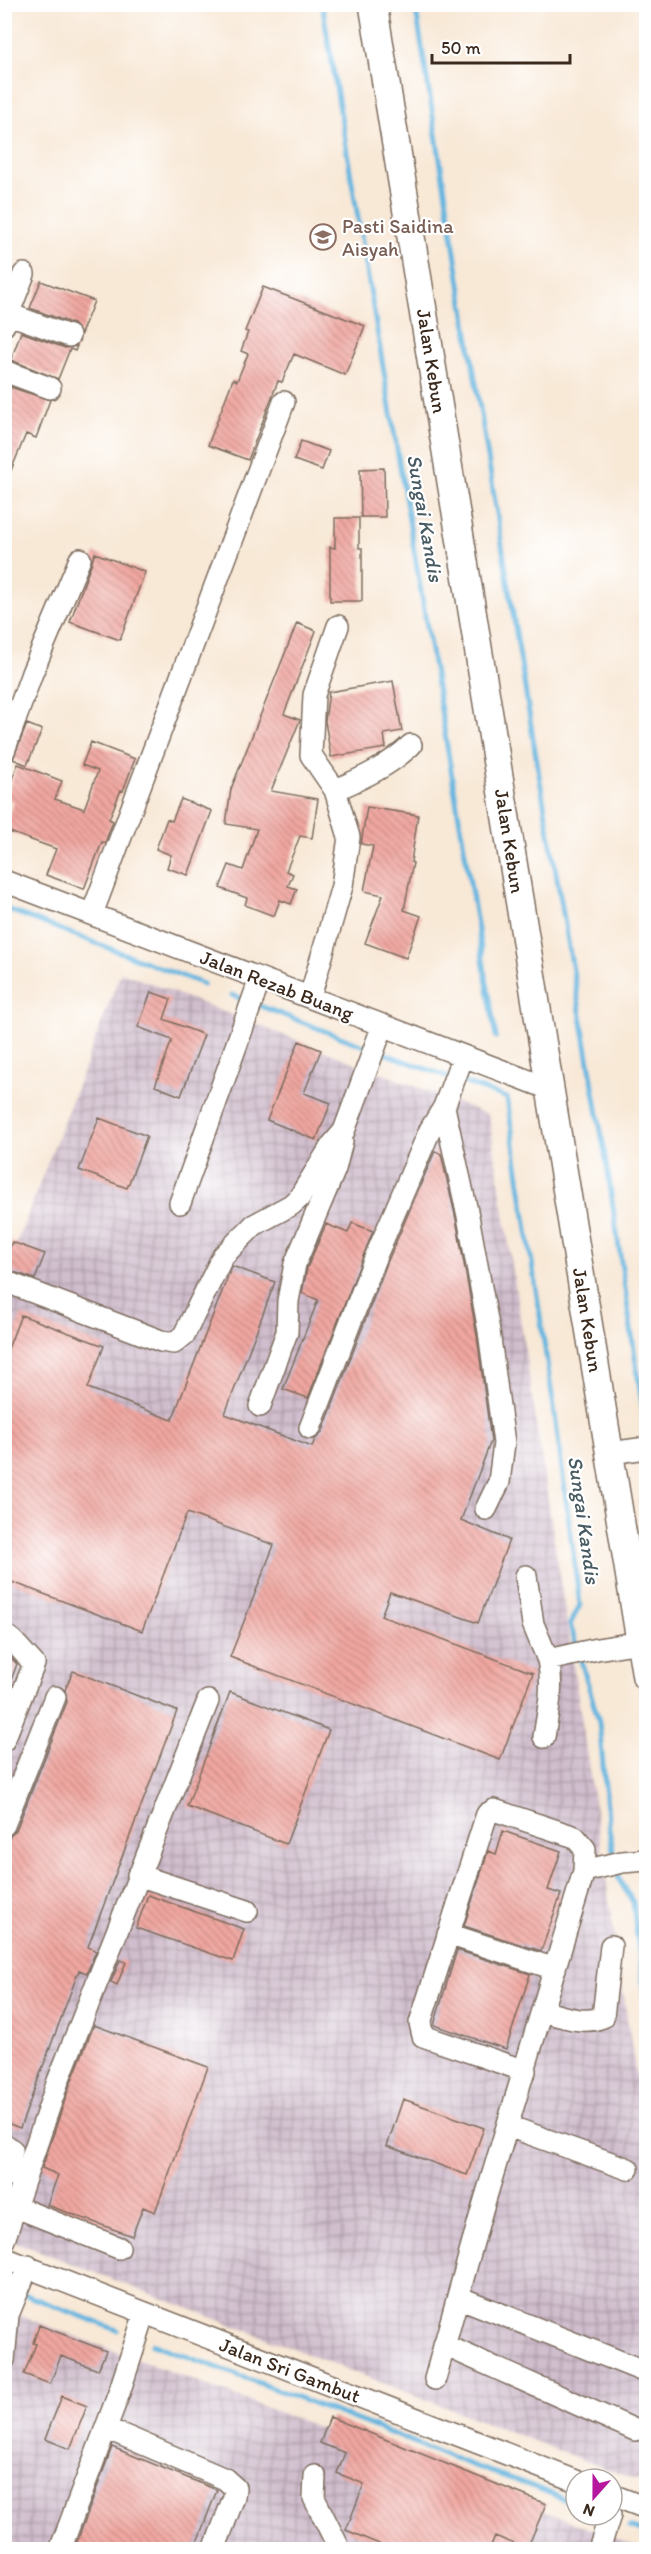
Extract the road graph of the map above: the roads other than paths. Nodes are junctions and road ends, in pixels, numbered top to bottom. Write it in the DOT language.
graph roads {
  1 [pos="373,4"];
  2 [pos="24,274"];
  3 [pos="7,319"];
  4 [pos="69,336"];
  5 [pos="4,371"];
  6 [pos="50,388"];
  7 [pos="284,402"];
  8 [pos="80,559"];
  9 [pos="338,626"];
  10 [pos="411,745"];
  11 [pos="4,751"];
  12 [pos="335,790"];
  13 [pos="4,881"];
  14 [pos="92,914"];
  15 [pos="255,995"];
  16 [pos="310,997"];
  17 [pos="376,1042"];
  18 [pos="454,1081"];
  19 [pos="550,1089"];
  20 [pos="344,1131"];
  21 [pos="180,1203"];
  22 [pos="4,1281"];
  23 [pos="260,1406"];
  24 [pos="310,1428"];
  25 [pos="643,1449"];
  26 [pos="610,1453"];
  27 [pos="486,1509"];
  28 [pos="526,1576"];
  29 [pos="4,1634"];
  30 [pos="641,1642"];
  31 [pos="558,1658"];
  32 [pos="646,1677"];
  33 [pos="56,1697"];
  34 [pos="208,1701"];
  35 [pos="544,1737"];
  36 [pos="4,1740"];
  37 [pos="4,1825"];
  38 [pos="646,1860"];
  39 [pos="592,1869"];
  40 [pos="138,1875"];
  41 [pos="247,1911"];
  42 [pos="448,1934"];
  43 [pos="611,1946"];
  44 [pos="555,1970"];
  45 [pos="542,2011"];
  46 [pos="525,2071"];
  47 [pos="508,2126"];
  48 [pos="4,2144"];
  49 [pos="628,2169"];
  50 [pos="4,2178"];
  51 [pos="16,2207"];
  52 [pos="4,2240"];
  53 [pos="119,2248"];
  54 [pos="4,2258"];
  55 [pos="28,2266"];
  56 [pos="458,2297"];
  57 [pos="145,2313"];
  58 [pos="444,2345"];
  59 [pos="4,2360"];
  60 [pos="646,2372"];
  61 [pos="435,2379"];
  62 [pos="106,2428"];
  63 [pos="635,2430"];
  64 [pos="315,2476"];
  65 [pos="564,2476"];
  66 [pos="624,2505"];
  67 [pos="646,2508"];
  68 [pos="606,2527"];
  69 [pos="60,2550"];
  70 [pos="214,2550"];
  71 [pos="340,2550"];
  72 [pos="599,2550"];
  1 -- 19 [label="main road, Jalan Kebun"];
  2 -- 3 [label="street"];
  3 -- 4 [label="street"];
  5 -- 6 [label="street"];
  7 -- 14 [label="street"];
  8 -- 11 [label="street"];
  9 -- 12 [label="street"];
  10 -- 12 [label="street"];
  12 -- 16 [label="street"];
  13 -- 14 [label="street, Jalan Rezab Buang"];
  14 -- 15 [label="street, Jalan Rezab Buang"];
  15 -- 16 [label="street, Jalan Rezab Buang"];
  15 -- 21 [label="street"];
  16 -- 17 [label="street, Jalan Rezab Buang"];
  17 -- 18 [label="street, Jalan Rezab Buang"];
  17 -- 20 [label="street"];
  18 -- 19 [label="street, Jalan Rezab Buang"];
  18 -- 24 [label="street"];
  18 -- 27 [label="street"];
  19 -- 26 [label="main road, Jalan Kebun"];
  20 -- 22 [label="street"];
  20 -- 23 [label="street"];
  25 -- 26 [label="street"];
  26 -- 30 [label="main road, Jalan Kebun"];
  28 -- 31 [label="street"];
  29 -- 36 [label="street"];
  30 -- 31 [label="street"];
  30 -- 32 [label="main road, Jalan Kebun"];
  31 -- 35 [label="street"];
  33 -- 37 [label="street"];
  34 -- 40 [label="street"];
  38 -- 39 [label="street"];
  39 -- 42 [label="street"];
  39 -- 44 [label="street"];
  40 -- 41 [label="street"];
  40 -- 51 [label="street"];
  42 -- 44 [label="street"];
  42 -- 46 [label="street"];
  43 -- 45 [label="street"];
  44 -- 45 [label="street"];
  45 -- 46 [label="street"];
  46 -- 47 [label="street"];
  47 -- 49 [label="street"];
  47 -- 56 [label="street"];
  48 -- 50 [label="street"];
  51 -- 52 [label="street"];
  51 -- 53 [label="street"];
  54 -- 55 [label="street, Jalan Sri Gambut"];
  55 -- 57 [label="street, Jalan Sri Gambut"];
  55 -- 59 [label="street"];
  56 -- 58 [label="street"];
  56 -- 60 [label="street"];
  57 -- 62 [label="street"];
  57 -- 65 [label="street, Jalan Sri Gambut"];
  58 -- 61 [label="street"];
  58 -- 63 [label="street"];
  62 -- 69 [label="street"];
  62 -- 70 [label="street"];
  64 -- 71 [label="street"];
  66 -- 67 [label="street"];
  68 -- 72 [label="street"];
}
